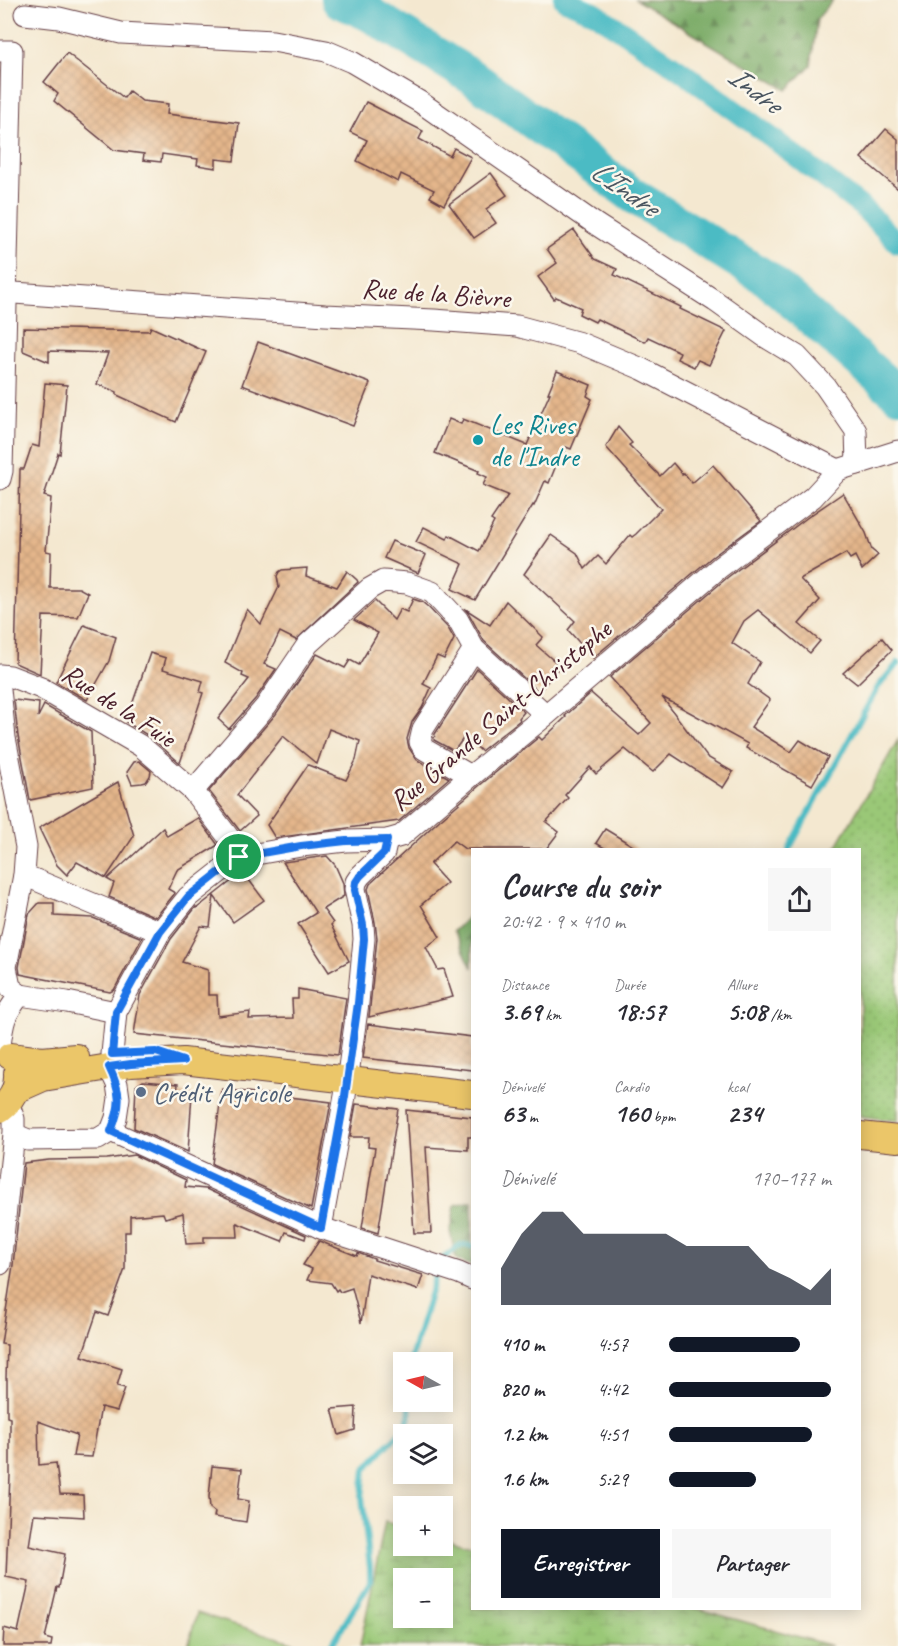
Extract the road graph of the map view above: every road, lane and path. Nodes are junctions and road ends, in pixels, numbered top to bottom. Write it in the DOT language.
graph roads {
  1 [pos="25,14"];
  2 [pos="6,51"];
  3 [pos="3,292"];
  4 [pos="898,451"];
  5 [pos="853,465"];
  6 [pos="0,479"];
  7 [pos="474,649"];
  8 [pos="0,675"];
  9 [pos="0,689"];
  10 [pos="546,715"];
  11 [pos="471,776"];
  12 [pos="193,791"];
  13 [pos="387,840"];
  14 [pos="239,857"];
  15 [pos="24,875"];
  16 [pos="160,932"];
  17 [pos="20,995"];
  18 [pos="116,1012"];
  19 [pos="5,1051"];
  20 [pos="110,1060"];
  21 [pos="347,1080"];
  22 [pos="471,1094"];
  23 [pos="8,1101"];
  24 [pos="111,1131"];
  25 [pos="14,1134"];
  26 [pos="861,1135"];
  27 [pos="898,1139"];
  28 [pos="321,1228"];
  29 [pos="0,1263"];
  30 [pos="471,1279"];
  1 -- 5 [label="street"];
  2 -- 3 [label="street"];
  3 -- 5 [label="street, Rue de la Bièvre"];
  3 -- 6 [label="street"];
  4 -- 5 [label="street"];
  5 -- 10 [label="street, Rue Grande Saint-Christophe"];
  7 -- 10 [label="street"];
  7 -- 11 [label="street"];
  7 -- 12 [label="street"];
  8 -- 12 [label="street, Rue de la Fuie"];
  9 -- 15 [label="street"];
  10 -- 11 [label="street, Rue Grande Saint-Christophe"];
  11 -- 13 [label="street, Rue Grande Saint-Christophe"];
  12 -- 14 [label="street, Rue de la Fuie"];
  13 -- 14 [label="street, Rue Grande Saint-Christophe"];
  13 -- 21 [label="street"];
  14 -- 16 [label="street, Rue Grande Saint-Christophe"];
  15 -- 16 [label="street"];
  15 -- 17 [label="street"];
  16 -- 18 [label="street, Rue Grande Saint-Christophe"];
  17 -- 18 [label="street"];
  17 -- 19 [label="street"];
  18 -- 20 [label="street, Rue Grande Saint-Christophe"];
  19 -- 20 [label="main road"];
  19 -- 23 [label="main road"];
  20 -- 21 [label="main road"];
  20 -- 23 [label="main road"];
  20 -- 24 [label="street"];
  21 -- 22 [label="main road"];
  21 -- 28 [label="street"];
  23 -- 25 [label="street"];
  24 -- 25 [label="street"];
  24 -- 28 [label="street"];
  25 -- 29 [label="street"];
  26 -- 27 [label="main road"];
  28 -- 30 [label="street"];
}
